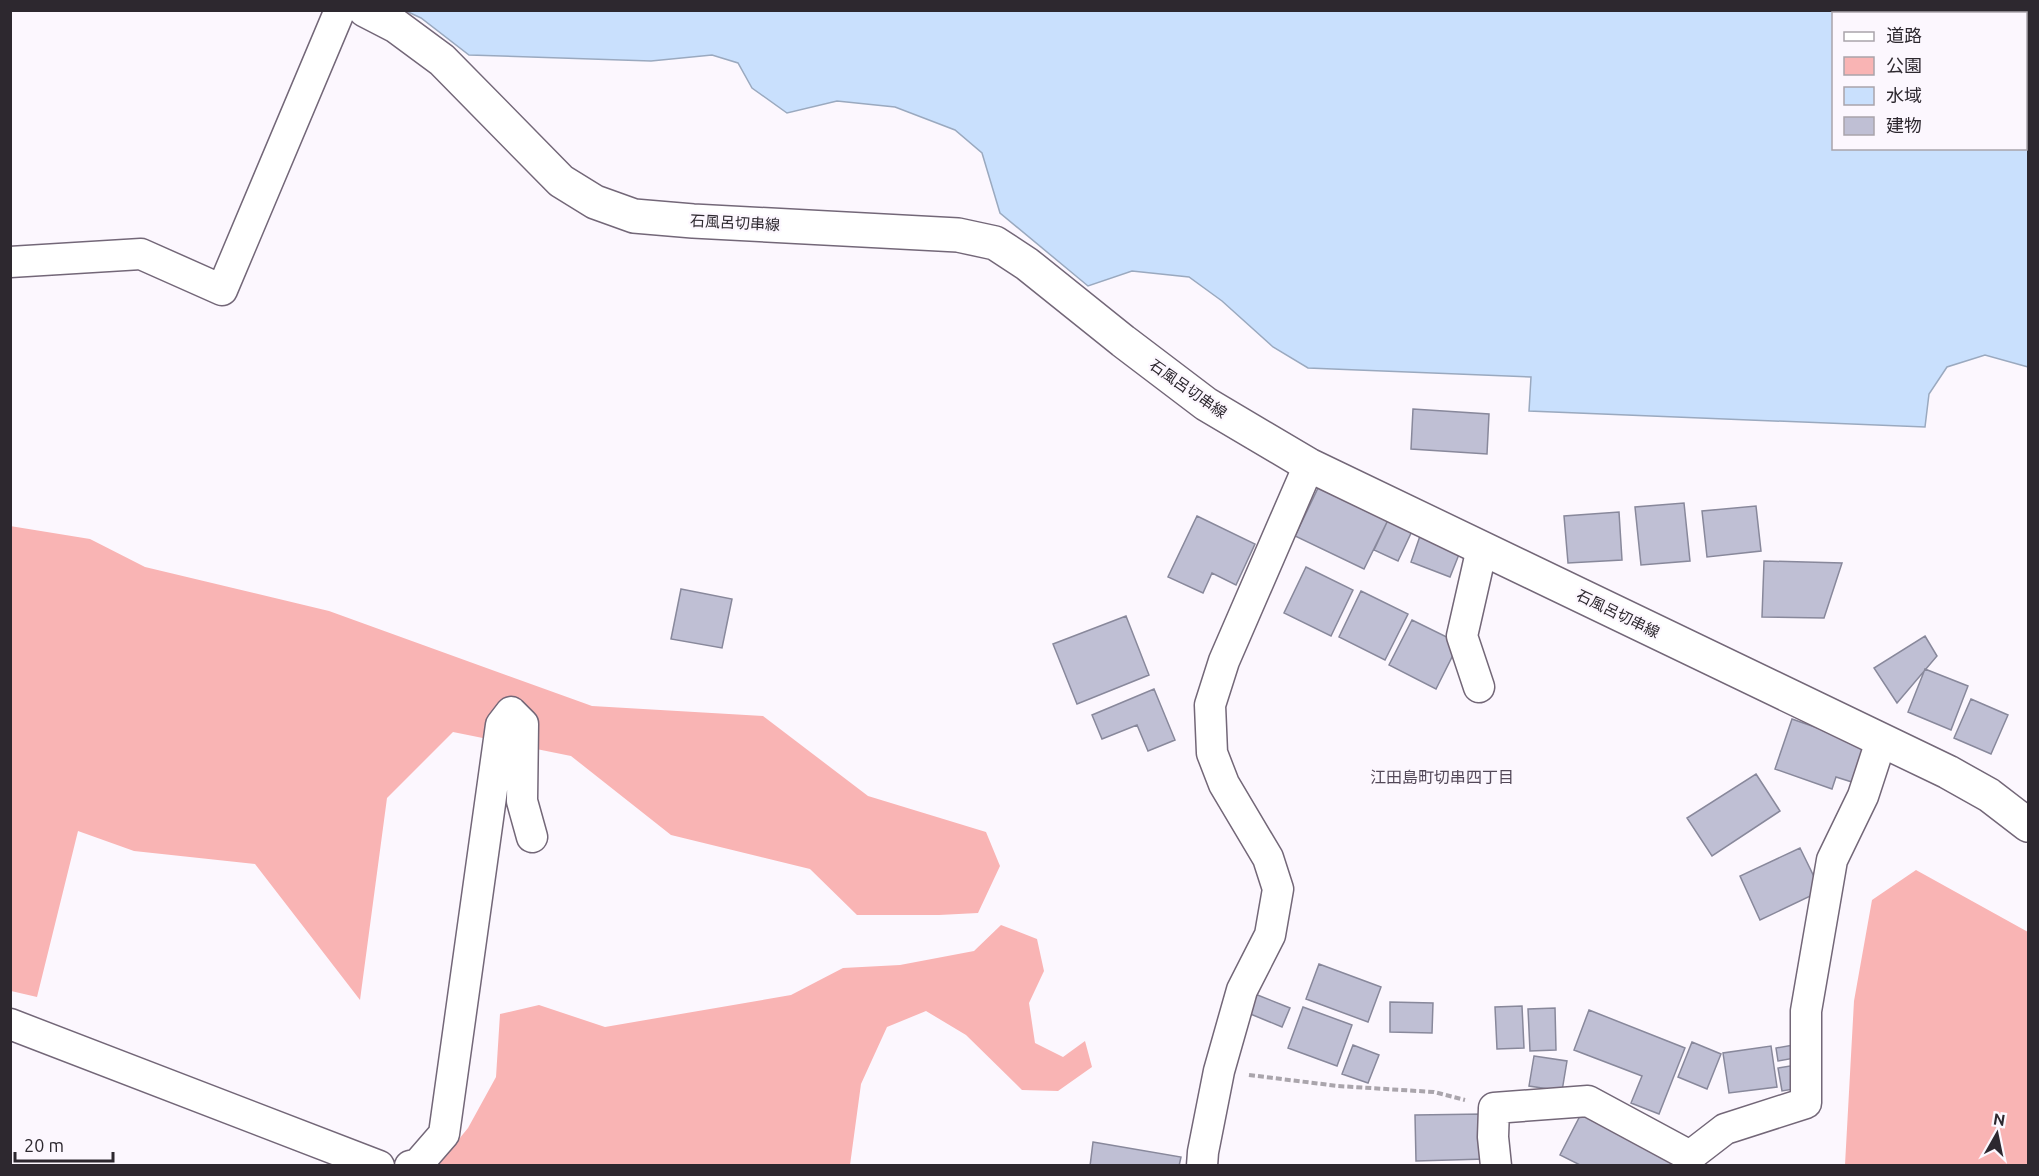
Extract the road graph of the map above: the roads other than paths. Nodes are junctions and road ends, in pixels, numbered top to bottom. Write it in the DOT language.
graph roads {
  1 [pos="340,10"];
  2 [pos="365,10"];
  3 [pos="10,262"];
  4 [pos="1310,465"];
  5 [pos="1482,548"];
  6 [pos="1479,687"];
  7 [pos="1881,741"];
  8 [pos="2028,825"];
  9 [pos="532,837"];
  10 [pos="10,1024"];
  11 [pos="379,1166"];
  12 [pos="410,1166"];
  13 [pos="1202,1166"];
  14 [pos="1496,1166"];
  1 -- 3 [label="street"];
  2 -- 4 [label="main road, 石風呂切串線"];
  4 -- 5 [label="main road, 石風呂切串線"];
  4 -- 13 [label="street"];
  5 -- 6 [label="street"];
  5 -- 7 [label="main road, 石風呂切串線"];
  7 -- 8 [label="main road, 石風呂切串線"];
  7 -- 14 [label="street"];
  9 -- 12 [label="street"];
  10 -- 11 [label="street"];
}
